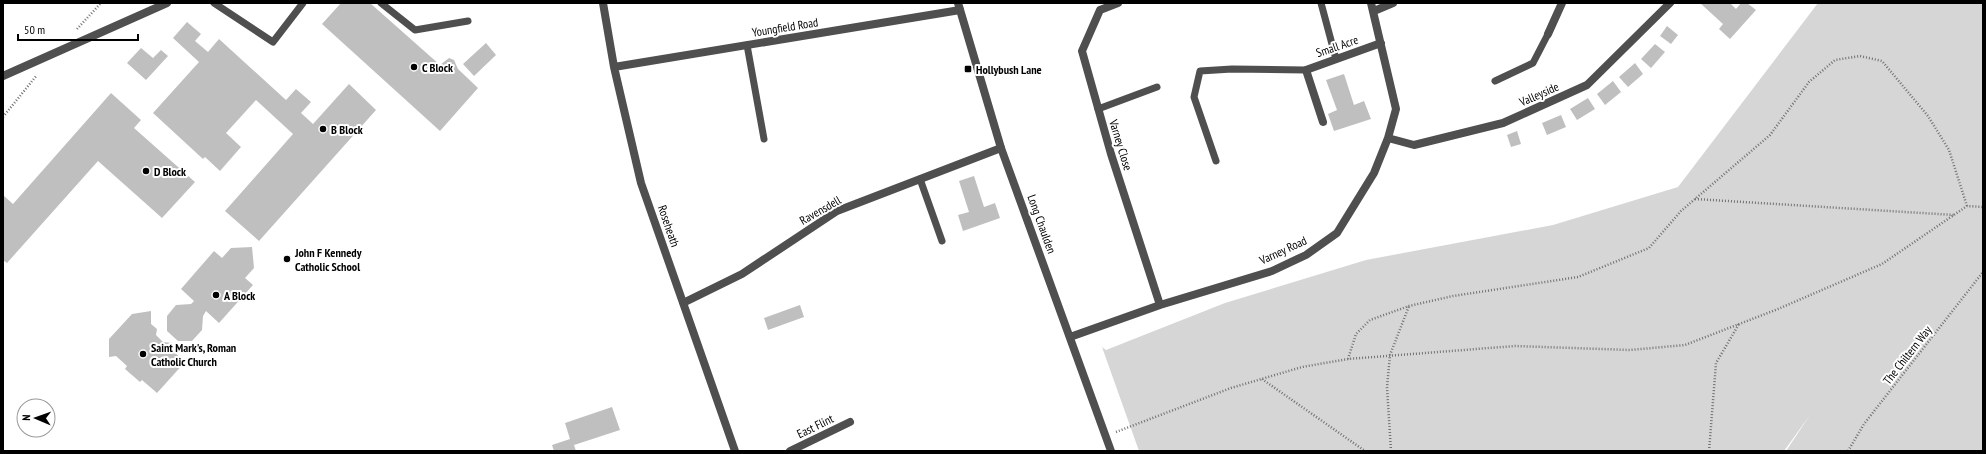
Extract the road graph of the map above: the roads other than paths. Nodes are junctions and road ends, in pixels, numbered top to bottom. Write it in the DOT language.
graph roads {
  1 [pos="167,3"];
  2 [pos="214,3"];
  3 [pos="302,3"];
  4 [pos="381,3"];
  5 [pos="603,3"];
  6 [pos="1118,3"];
  7 [pos="1321,3"];
  8 [pos="1371,3"];
  9 [pos="1392,3"];
  10 [pos="1562,3"];
  11 [pos="1670,3"];
  12 [pos="959,7"];
  13 [pos="1374,12"];
  14 [pos="468,21"];
  15 [pos="1548,34"];
  16 [pos="1381,43"];
  17 [pos="747,45"];
  18 [pos="1336,59"];
  19 [pos="614,67"];
  20 [pos="1306,70"];
  21 [pos="3,76"];
  22 [pos="1495,81"];
  23 [pos="1157,87"];
  24 [pos="1098,109"];
  25 [pos="1323,122"];
  26 [pos="1388,138"];
  27 [pos="764,139"];
  28 [pos="1001,148"];
  29 [pos="1216,161"];
  30 [pos="920,179"];
  31 [pos="942,241"];
  32 [pos="683,304"];
  33 [pos="1160,305"];
  34 [pos="1070,337"];
  35 [pos="850,422"];
  36 [pos="735,451"];
  37 [pos="790,451"];
  38 [pos="1111,451"];
  1 -- 21 [label="street"];
  2 -- 3 [label="lane"];
  4 -- 14 [label="lane"];
  5 -- 19 [label="street, Roseheath"];
  6 -- 24 [label="street, Varney Close"];
  7 -- 18 [label="lane"];
  8 -- 13 [label="street, Varney Road"];
  9 -- 13 [label="street"];
  10 -- 15 [label="street"];
  11 -- 26 [label="street, Valleyside"];
  12 -- 17 [label="street, Youngfield Road"];
  12 -- 28 [label="street, Long Chaulden"];
  13 -- 16 [label="street, Varney Road"];
  15 -- 22 [label="lane"];
  16 -- 18 [label="street, Small Acre"];
  16 -- 26 [label="street, Varney Road"];
  17 -- 19 [label="street, Youngfield Road"];
  17 -- 27 [label="lane"];
  18 -- 20 [label="street, Small Acre"];
  19 -- 32 [label="street, Roseheath"];
  20 -- 25 [label="street, Small Acre"];
  20 -- 29 [label="lane"];
  23 -- 24 [label="lane"];
  24 -- 33 [label="street, Varney Close"];
  26 -- 33 [label="street, Varney Road"];
  28 -- 30 [label="street, Ravensdell"];
  28 -- 34 [label="street, Long Chaulden"];
  30 -- 31 [label="lane"];
  30 -- 32 [label="street, Ravensdell"];
  32 -- 36 [label="street, Roseheath"];
  33 -- 34 [label="street, Varney Road"];
  34 -- 38 [label="street, Long Chaulden"];
  35 -- 37 [label="street, East Flint"];
}
